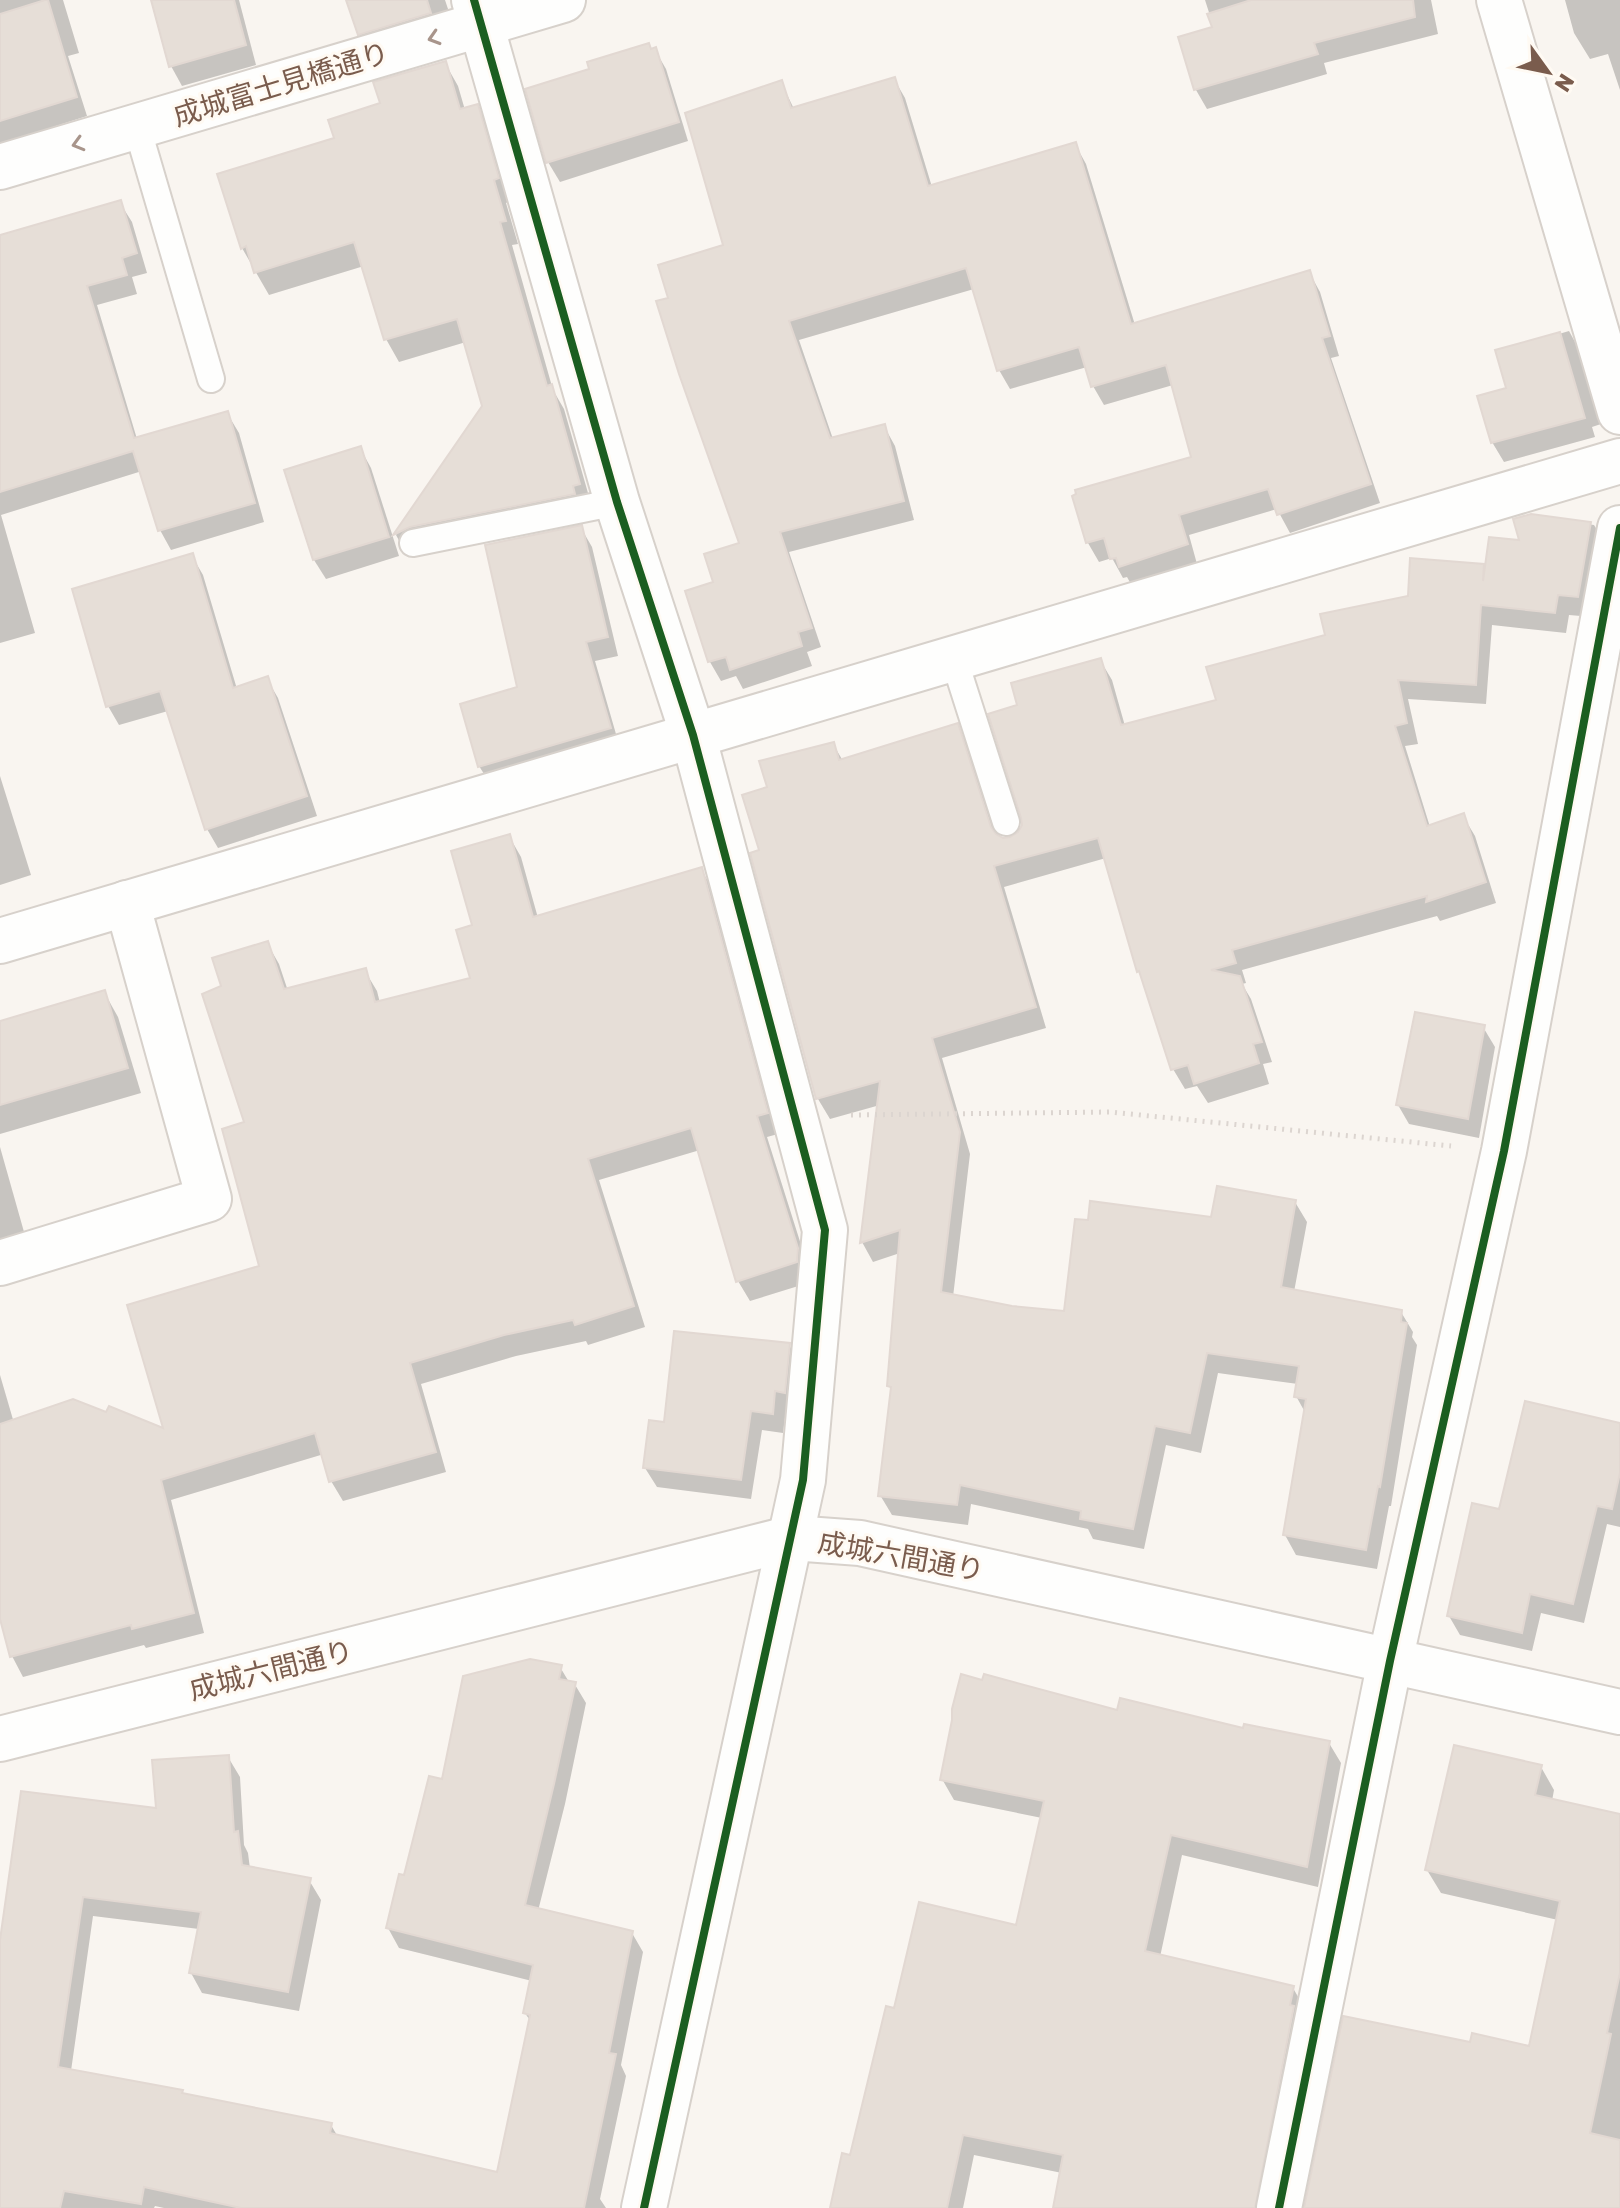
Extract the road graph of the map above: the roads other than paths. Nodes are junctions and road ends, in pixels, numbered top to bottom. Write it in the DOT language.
graph roads {
  1 [pos="563,0"];
  2 [pos="1499,0"];
  3 [pos="477,12"];
  4 [pos="137,127"];
  5 [pos="0,167"];
  6 [pos="211,379"];
  7 [pos="1620,412"];
  8 [pos="1620,461"];
  9 [pos="617,502"];
  10 [pos="1620,528"];
  11 [pos="413,543"];
  12 [pos="954,659"];
  13 [pos="693,735"];
  14 [pos="1006,822"];
  15 [pos="127,903"];
  16 [pos="0,941"];
  17 [pos="0,1263"];
  18 [pos="792,1538"];
  19 [pos="1390,1661"];
  20 [pos="1620,1712"];
  21 [pos="0,1739"];
  22 [pos="644,2208"];
  23 [pos="1279,2208"];
  1 -- 3 [label="street, 成城富士見橋通り"];
  2 -- 7 [label="street"];
  3 -- 4 [label="street, 成城富士見橋通り, one-way"];
  3 -- 9 [label="street"];
  4 -- 5 [label="street, 成城富士見橋通り, one-way"];
  4 -- 6 [label="lane"];
  8 -- 12 [label="street"];
  9 -- 11 [label="lane"];
  9 -- 13 [label="street"];
  10 -- 19 [label="street"];
  12 -- 13 [label="street"];
  12 -- 14 [label="lane"];
  13 -- 15 [label="street"];
  13 -- 18 [label="street"];
  15 -- 16 [label="street"];
  15 -- 17 [label="street"];
  18 -- 19 [label="street, 成城六間通り"];
  18 -- 21 [label="street, 成城六間通り"];
  18 -- 22 [label="street"];
  19 -- 20 [label="street, 成城六間通り"];
  19 -- 23 [label="street"];
}
